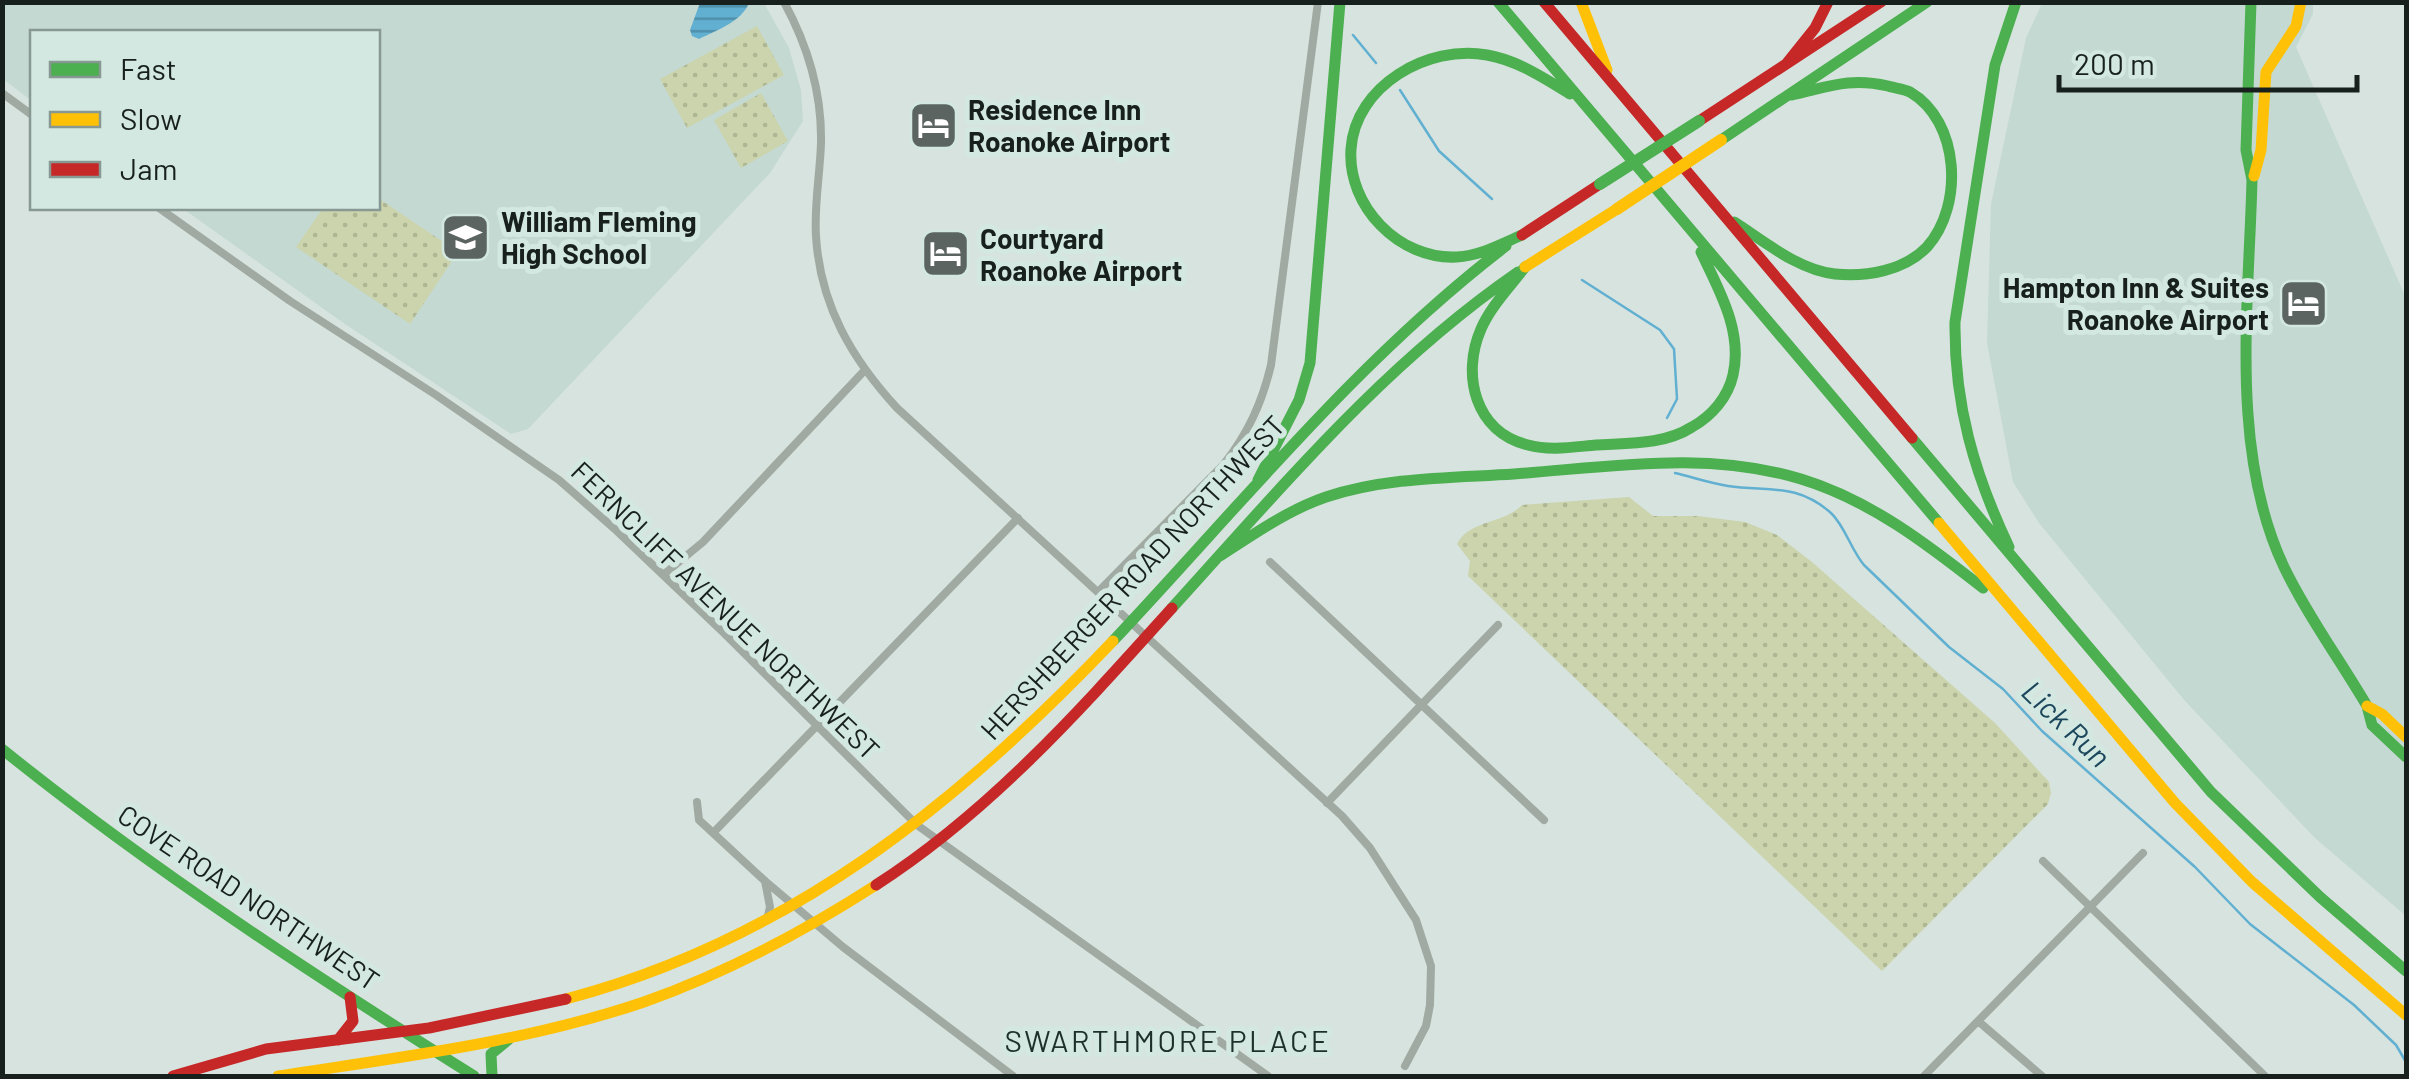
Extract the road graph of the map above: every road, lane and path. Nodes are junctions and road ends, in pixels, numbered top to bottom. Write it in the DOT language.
graph roads {
  1 [pos="784,2"];
  2 [pos="1318,2"];
  3 [pos="1340,2"];
  4 [pos="1498,2"];
  5 [pos="1544,2"];
  6 [pos="1581,2"];
  7 [pos="1828,2"];
  8 [pos="1880,2"];
  9 [pos="1926,2"];
  10 [pos="2016,2"];
  11 [pos="2250,2"];
  12 [pos="2300,2"];
  13 [pos="1787,62"];
  14 [pos="1613,85"];
  15 [pos="2,93"];
  16 [pos="1791,95"];
  17 [pos="1580,99"];
  18 [pos="30,114"];
  19 [pos="2252,180"];
  20 [pos="162,210"];
  21 [pos="1722,215"];
  22 [pos="1692,233"];
  23 [pos="1522,235"];
  24 [pos="1526,267"];
  25 [pos="864,370"];
  26 [pos="1258,480"];
  27 [pos="1018,518"];
  28 [pos="1220,556"];
  29 [pos="1270,562"];
  30 [pos="2021,570"];
  31 [pos="664,575"];
  32 [pos="1098,592"];
  33 [pos="2008,608"];
  34 [pos="1130,622"];
  35 [pos="1498,625"];
  36 [pos="1146,637"];
  37 [pos="1423,705"];
  38 [pos="2367,706"];
  39 [pos="819,727"];
  40 [pos="2406,737"];
  41 [pos="2,750"];
  42 [pos="2406,757"];
  43 [pos="697,802"];
  44 [pos="1328,803"];
  45 [pos="1544,820"];
  46 [pos="917,825"];
  47 [pos="713,833"];
  48 [pos="936,840"];
  49 [pos="2143,853"];
  50 [pos="2042,860"];
  51 [pos="765,880"];
  52 [pos="795,906"];
  53 [pos="2090,906"];
  54 [pos="767,920"];
  55 [pos="814,922"];
  56 [pos="2406,971"];
  57 [pos="350,997"];
  58 [pos="2406,1015"];
  59 [pos="1978,1021"];
  60 [pos="402,1031"];
  61 [pos="516,1036"];
  62 [pos="338,1040"];
  63 [pos="433,1050"];
  64 [pos="1405,1066"];
  65 [pos="173,1076"];
  66 [pos="278,1076"];
  67 [pos="474,1076"];
  68 [pos="492,1076"];
  69 [pos="1013,1076"];
  70 [pos="1268,1076"];
  71 [pos="1924,1076"];
  72 [pos="2042,1076"];
  73 [pos="2265,1076"];
  1 -- 25 [label="street"];
  2 -- 32 [label="street"];
  3 -- 26 [label="main road"];
  4 -- 17 [label="main road"];
  5 -- 14 [label="main road"];
  6 -- 14 [label="main road"];
  7 -- 13 [label="main road"];
  8 -- 13 [label="main road, HERSHBERGER ROAD NORTHWEST"];
  9 -- 16 [label="main road, HERSHBERGER ROAD NORTHWEST"];
  10 -- 30 [label="main road"];
  11 -- 19 [label="main road"];
  12 -- 19 [label="main road"];
  13 -- 23 [label="main road, HERSHBERGER ROAD NORTHWEST, bridge"];
  14 -- 21 [label="main road"];
  15 -- 18 [label="street"];
  16 -- 21 [label="main road"];
  16 -- 24 [label="main road, HERSHBERGER ROAD NORTHWEST, bridge"];
  17 -- 22 [label="main road"];
  17 -- 23 [label="main road"];
  19 -- 38 [label="main road"];
  20 -- 31 [label="street, FERNCLIFF AVENUE NORTHWEST"];
  21 -- 30 [label="main road"];
  22 -- 24 [label="main road"];
  22 -- 33 [label="main road"];
  23 -- 26 [label="main road, HERSHBERGER ROAD NORTHWEST"];
  24 -- 28 [label="main road, HERSHBERGER ROAD NORTHWEST"];
  25 -- 27 [label="street"];
  25 -- 31 [label="street"];
  26 -- 34 [label="main road, HERSHBERGER ROAD NORTHWEST"];
  27 -- 32 [label="street"];
  27 -- 39 [label="street"];
  28 -- 33 [label="main road"];
  28 -- 36 [label="main road, HERSHBERGER ROAD NORTHWEST"];
  29 -- 37 [label="street"];
  30 -- 56 [label="main road"];
  31 -- 39 [label="street, FERNCLIFF AVENUE NORTHWEST"];
  32 -- 34 [label="street"];
  33 -- 58 [label="main road"];
  34 -- 36 [label="street"];
  34 -- 46 [label="main road, HERSHBERGER ROAD NORTHWEST"];
  35 -- 37 [label="street"];
  36 -- 44 [label="street"];
  36 -- 48 [label="main road, HERSHBERGER ROAD NORTHWEST"];
  37 -- 44 [label="street"];
  37 -- 45 [label="street"];
  38 -- 40 [label="main road"];
  38 -- 42 [label="main road"];
  39 -- 46 [label="street, FERNCLIFF AVENUE NORTHWEST"];
  39 -- 47 [label="street"];
  41 -- 57 [label="main road, COVE ROAD NORTHWEST"];
  43 -- 47 [label="street"];
  44 -- 64 [label="street"];
  46 -- 48 [label="street, FERNCLIFF AVENUE NORTHWEST"];
  46 -- 52 [label="main road, HERSHBERGER ROAD NORTHWEST"];
  47 -- 51 [label="street"];
  48 -- 55 [label="main road, HERSHBERGER ROAD NORTHWEST"];
  48 -- 70 [label="street, FERNCLIFF AVENUE NORTHWEST"];
  49 -- 53 [label="street"];
  50 -- 53 [label="street"];
  51 -- 52 [label="street"];
  51 -- 54 [label="street"];
  52 -- 54 [label="main road, HERSHBERGER ROAD NORTHWEST"];
  52 -- 55 [label="street"];
  53 -- 59 [label="street"];
  53 -- 73 [label="street"];
  54 -- 60 [label="main road, HERSHBERGER ROAD NORTHWEST"];
  55 -- 61 [label="main road, HERSHBERGER ROAD NORTHWEST"];
  55 -- 69 [label="street"];
  57 -- 60 [label="main road, COVE ROAD NORTHWEST"];
  57 -- 62 [label="main road"];
  59 -- 71 [label="street"];
  59 -- 72 [label="street"];
  60 -- 62 [label="main road, HERSHBERGER ROAD NORTHWEST"];
  60 -- 63 [label="main road, COVE ROAD NORTHWEST"];
  61 -- 63 [label="main road, HERSHBERGER ROAD NORTHWEST"];
  61 -- 68 [label="main road"];
  62 -- 65 [label="main road, HERSHBERGER ROAD NORTHWEST"];
  63 -- 66 [label="main road, HERSHBERGER ROAD NORTHWEST"];
  63 -- 67 [label="main road, COVE ROAD NORTHWEST"];
}
